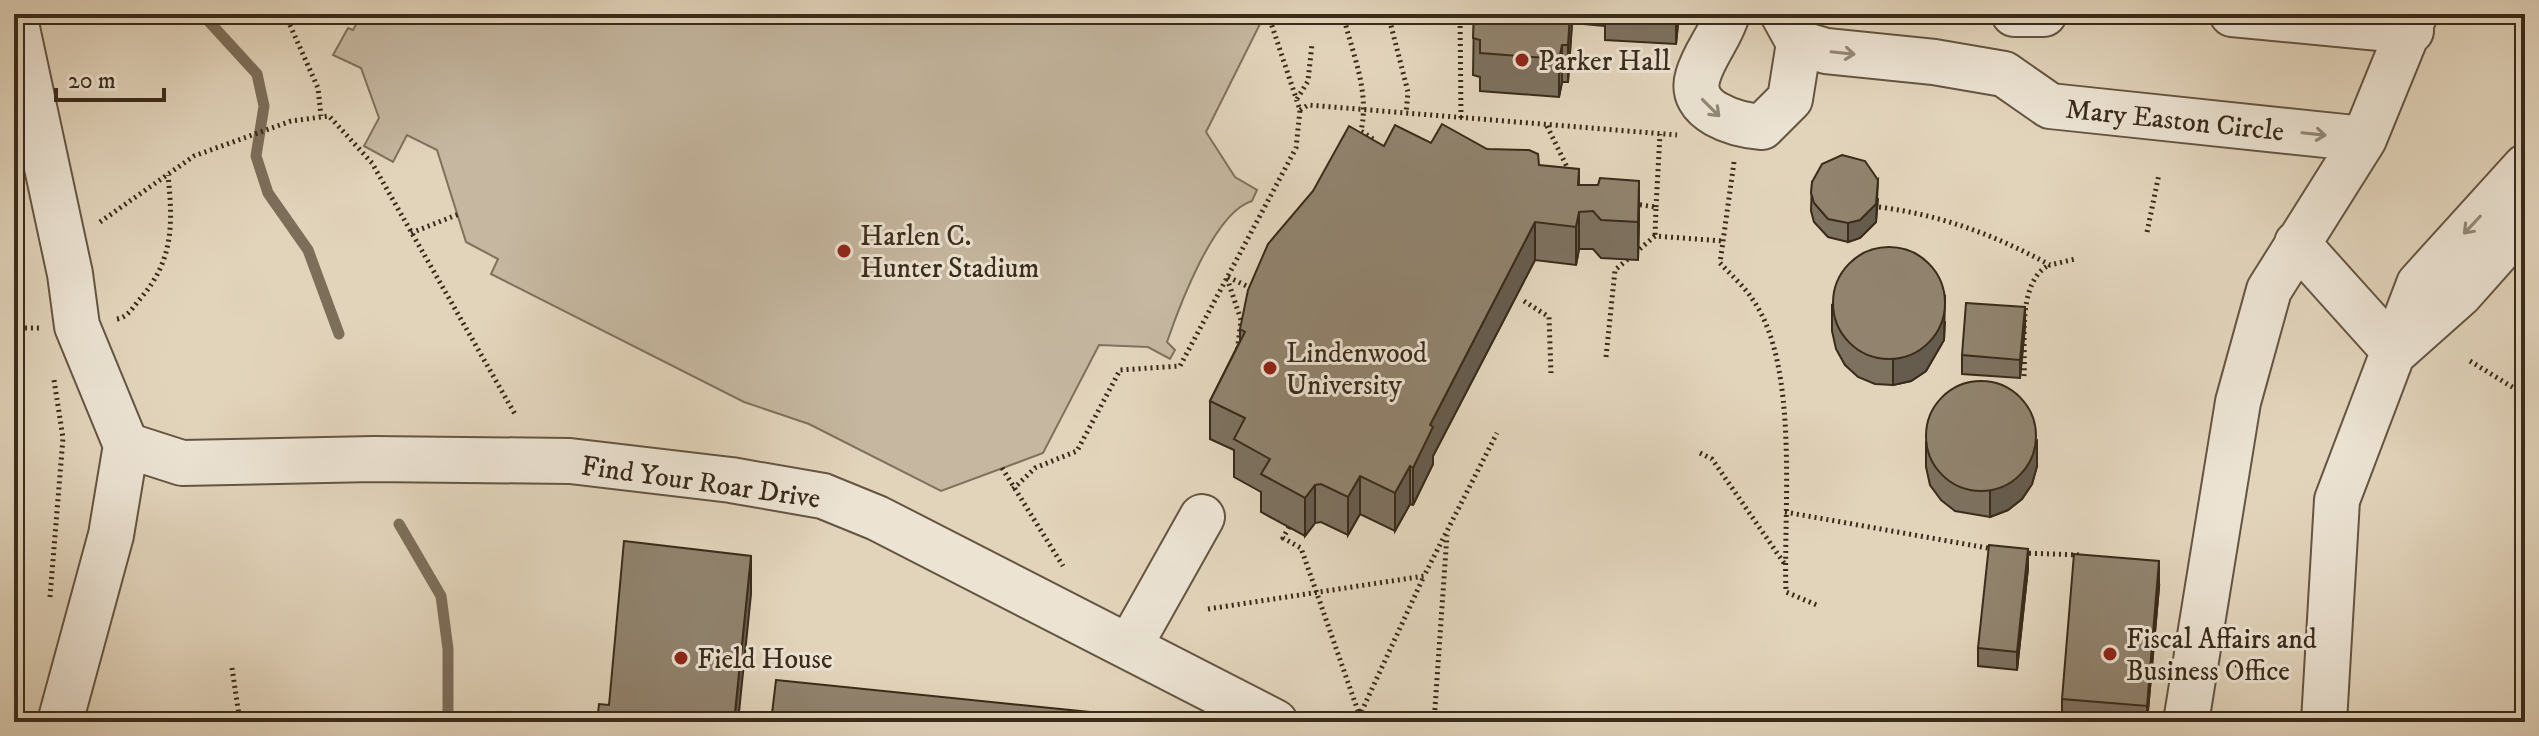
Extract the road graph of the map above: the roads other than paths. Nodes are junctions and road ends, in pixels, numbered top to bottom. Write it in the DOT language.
graph roads {
  1 [pos="14,14"];
  2 [pos="1727,14"];
  3 [pos="2014,14"];
  4 [pos="2044,14"];
  5 [pos="2232,14"];
  6 [pos="2413,22"];
  7 [pos="1791,28"];
  8 [pos="2364,139"];
  9 [pos="14,157"];
  10 [pos="2525,167"];
  11 [pos="50,183"];
  12 [pos="2525,221"];
  13 [pos="2297,243"];
  14 [pos="2395,352"];
  15 [pos="126,445"];
  16 [pos="1202,517"];
  17 [pos="1129,647"];
  18 [pos="60,722"];
  19 [pos="1275,722"];
  20 [pos="2186,722"];
  21 [pos="2324,722"];
  1 -- 11 [label="street"];
  2 -- 7 [label="street, one-way"];
  3 -- 4 [label="street"];
  5 -- 6 [label="street"];
  6 -- 8 [label="street"];
  7 -- 8 [label="street, Mary Easton Circle, one-way"];
  8 -- 13 [label="street"];
  9 -- 11 [label="street"];
  10 -- 14 [label="street, one-way"];
  11 -- 15 [label="street"];
  12 -- 14 [label="street"];
  13 -- 14 [label="street"];
  13 -- 20 [label="street"];
  14 -- 21 [label="street"];
  15 -- 17 [label="street, Find Your Roar Drive"];
  15 -- 18 [label="street"];
  16 -- 17 [label="street"];
  17 -- 19 [label="street, Find Your Roar Drive"];
}
